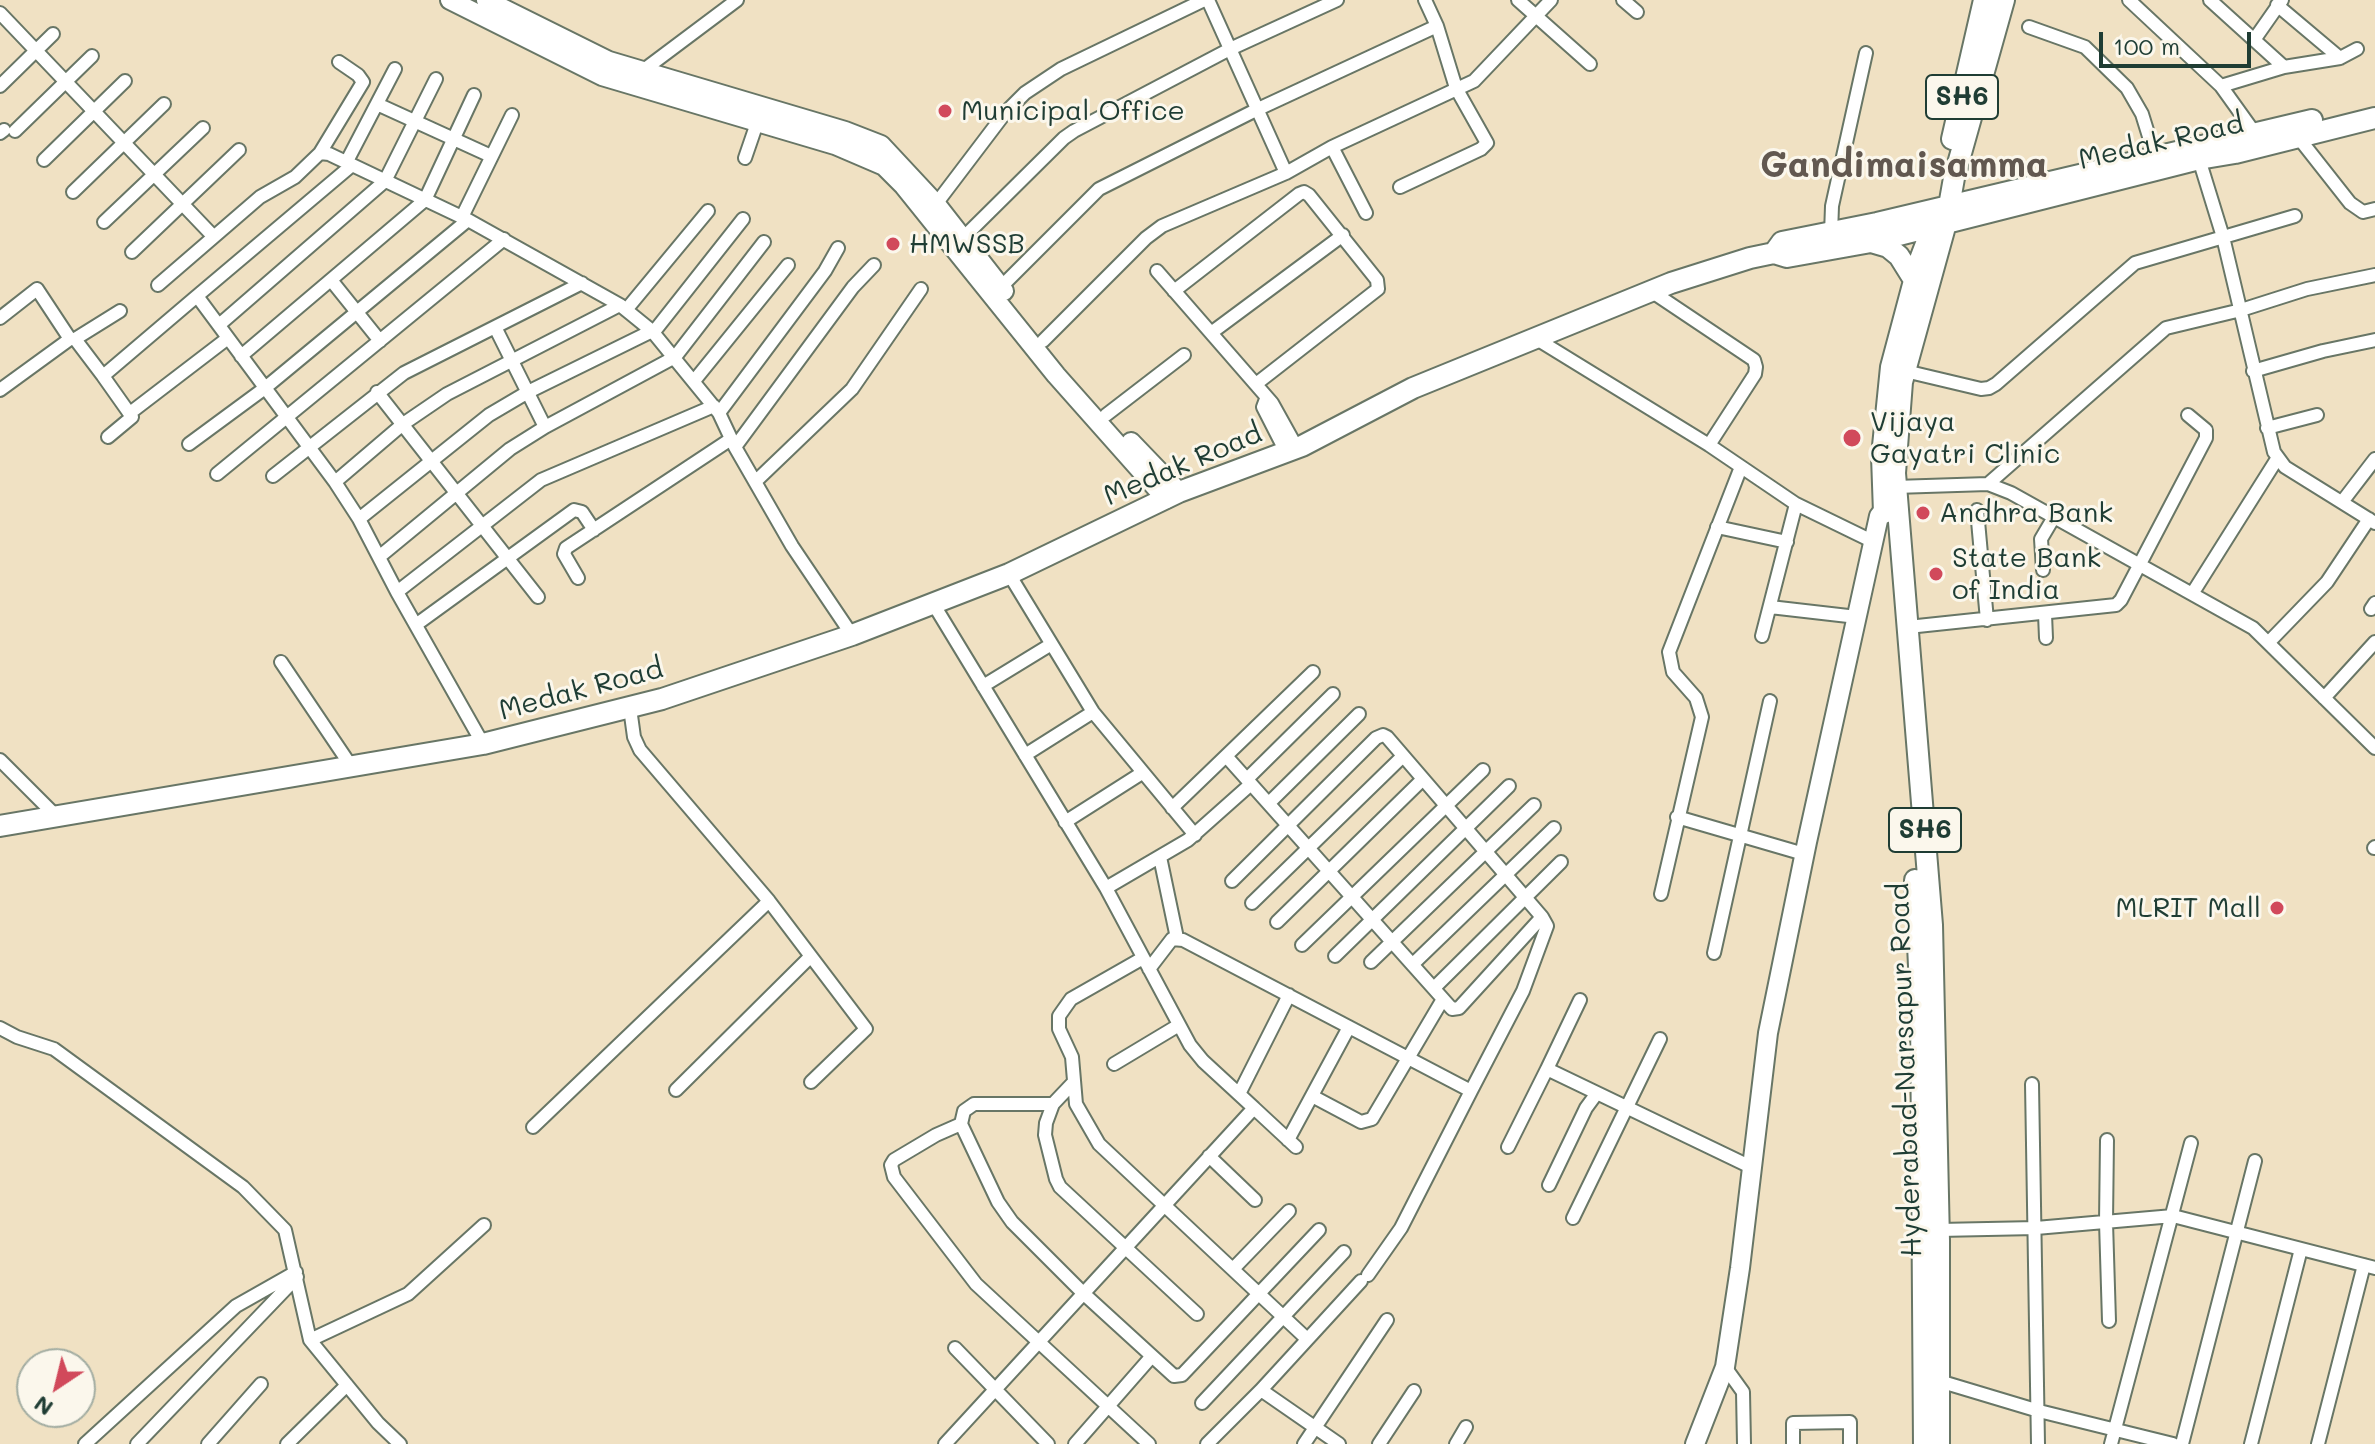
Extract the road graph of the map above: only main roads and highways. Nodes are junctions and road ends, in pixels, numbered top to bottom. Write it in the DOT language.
graph roads {
  1 [pos="1984,0"];
  2 [pos="2004,0"];
  3 [pos="2375,106"];
  4 [pos="2375,118"];
  5 [pos="2285,135"];
  6 [pos="1941,215"];
  7 [pos="1871,242"];
  8 [pos="1774,253"];
  9 [pos="1914,280"];
  10 [pos="0,826"];
  11 [pos="1924,1444"];
  12 [pos="1939,1444"];
  1 -- 6 [label="main road, SH6"];
  2 -- 6 [label="main road, SH6"];
  3 -- 5 [label="main road"];
  4 -- 5 [label="main road, Medak Road"];
  5 -- 6 [label="main road, Medak Road"];
  5 -- 6 [label="main road"];
  6 -- 7 [label="main road, Medak Road"];
  6 -- 8 [label="main road"];
  6 -- 9 [label="main road, Hyderabad-Narsapur Road / SH6"];
  6 -- 12 [label="main road, Hyderabad-Narsapur Road / SH6"];
  7 -- 8 [label="main road, Medak Road"];
  7 -- 9 [label="main road"];
  8 -- 10 [label="main road, Medak Road"];
  9 -- 11 [label="main road, Hyderabad-Narsapur Road / SH6"];
}
